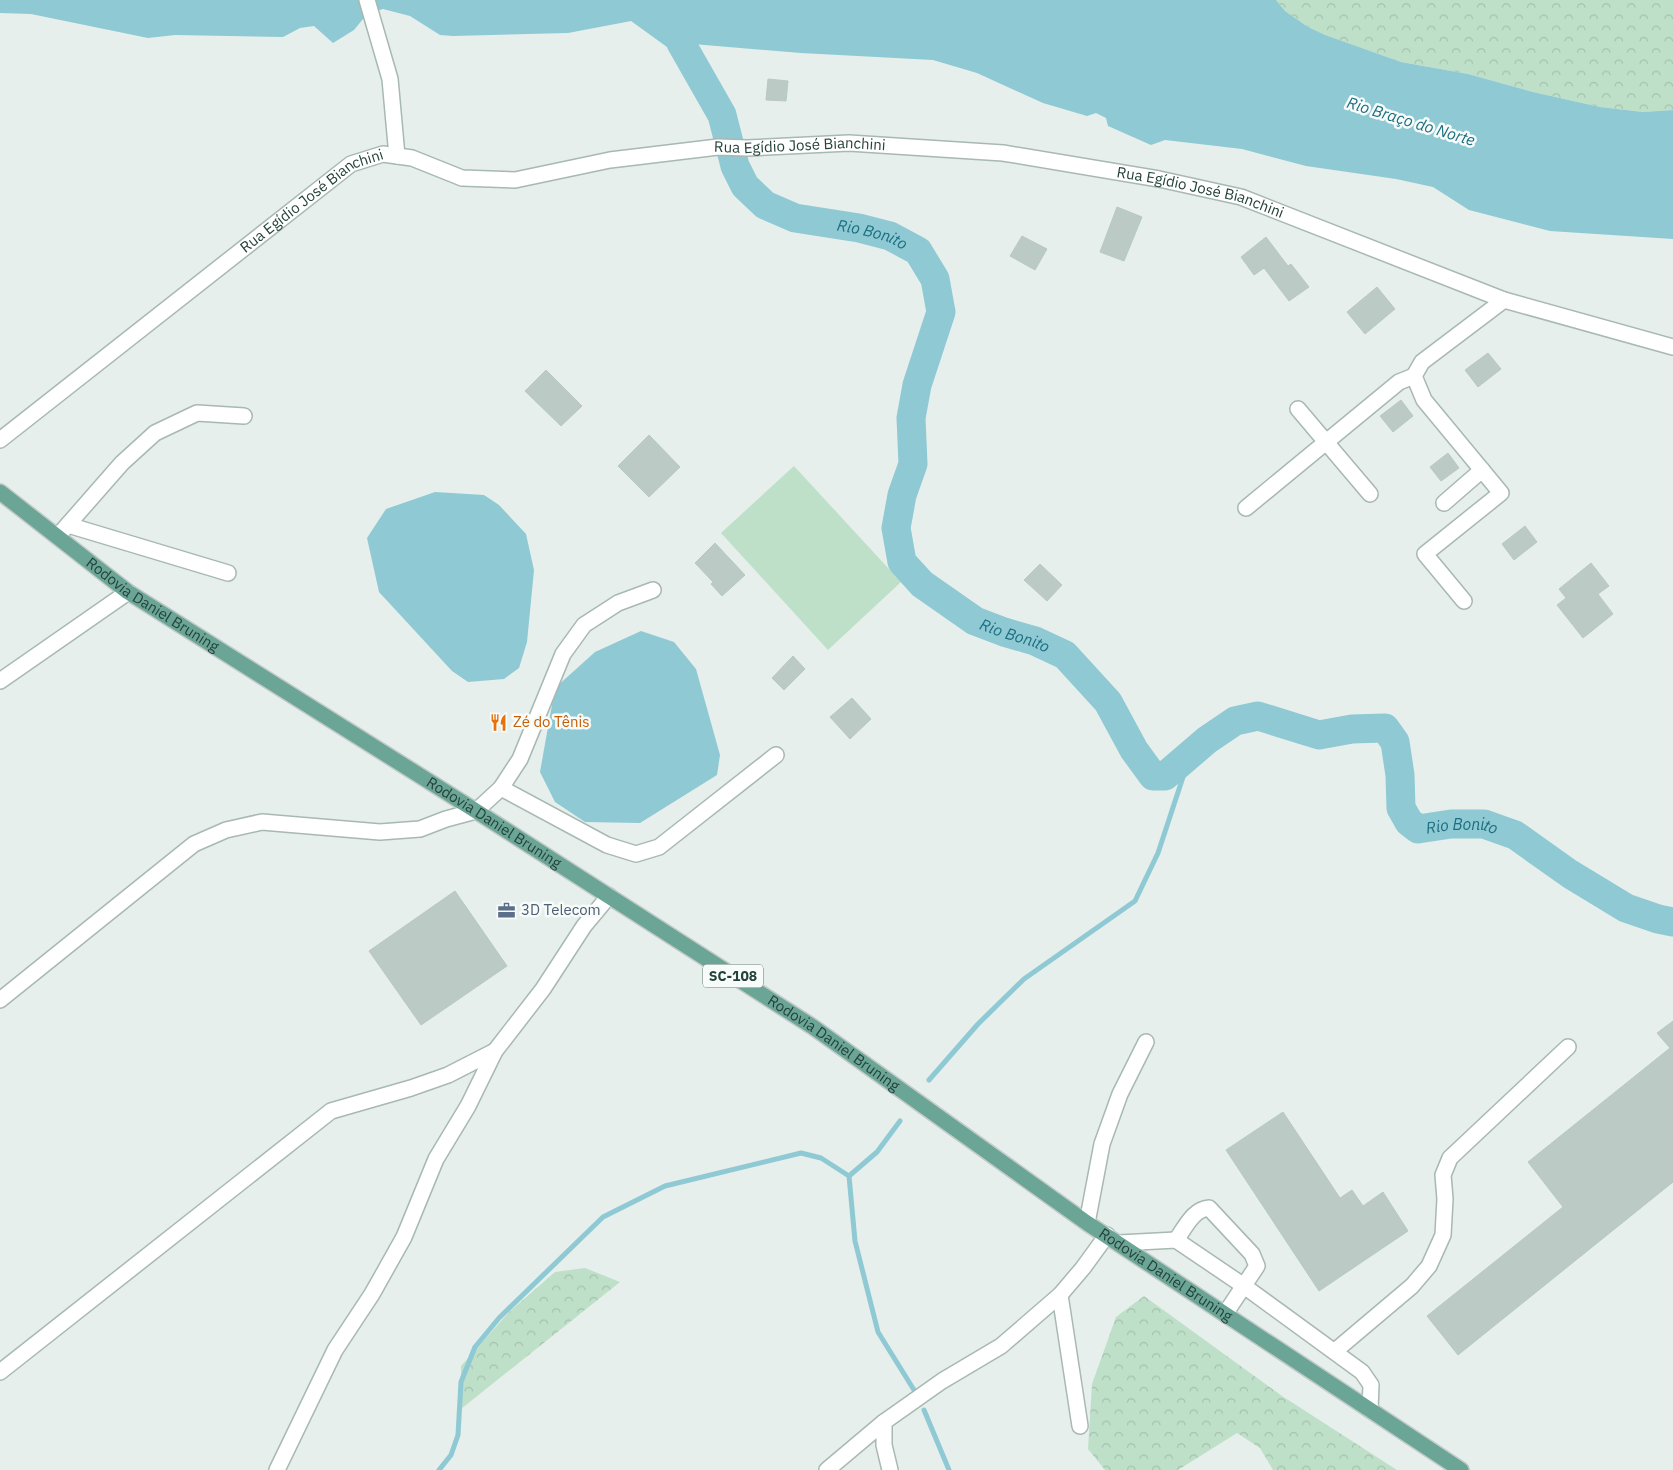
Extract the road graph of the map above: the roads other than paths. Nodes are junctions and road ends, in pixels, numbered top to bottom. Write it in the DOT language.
graph roads {
  1 [pos="367,0"];
  2 [pos="397,156"];
  3 [pos="1504,300"];
  4 [pos="1673,346"];
  5 [pos="1414,376"];
  6 [pos="1298,409"];
  7 [pos="244,416"];
  8 [pos="0,440"];
  9 [pos="1326,442"];
  10 [pos="1482,470"];
  11 [pos="0,492"];
  12 [pos="1370,494"];
  13 [pos="1444,503"];
  14 [pos="1246,508"];
  15 [pos="63,531"];
  16 [pos="228,573"];
  17 [pos="653,590"];
  18 [pos="128,592"];
  19 [pos="1464,601"];
  20 [pos="2,677"];
  21 [pos="776,755"];
  22 [pos="501,788"];
  23 [pos="476,811"];
  24 [pos="609,896"];
  25 [pos="0,1000"];
  26 [pos="1146,1042"];
  27 [pos="1568,1047"];
  28 [pos="495,1051"];
  29 [pos="1087,1223"];
  30 [pos="1113,1239"];
  31 [pos="1176,1240"];
  32 [pos="1244,1286"];
  33 [pos="1060,1295"];
  34 [pos="1225,1314"];
  35 [pos="1335,1351"];
  36 [pos="0,1372"];
  37 [pos="1370,1410"];
  38 [pos="884,1422"];
  39 [pos="1080,1426"];
  40 [pos="277,1470"];
  41 [pos="827,1470"];
  42 [pos="890,1470"];
  43 [pos="1461,1470"];
  1 -- 2 [label="street"];
  2 -- 3 [label="street, Rua Egídio José Bianchini"];
  2 -- 8 [label="street, Rua Egídio José Bianchini"];
  3 -- 4 [label="street, Rua Egídio José Bianchini"];
  3 -- 5 [label="street"];
  5 -- 9 [label="street"];
  5 -- 10 [label="street"];
  6 -- 9 [label="street"];
  7 -- 15 [label="street"];
  9 -- 12 [label="street"];
  9 -- 14 [label="street"];
  10 -- 13 [label="street"];
  10 -- 19 [label="street"];
  11 -- 15 [label="main road, Rodovia Daniel Bruning / SC-108"];
  15 -- 16 [label="street"];
  15 -- 18 [label="main road, Rodovia Daniel Bruning / SC-108"];
  17 -- 22 [label="street"];
  18 -- 20 [label="street"];
  18 -- 23 [label="main road, Rodovia Daniel Bruning / SC-108"];
  21 -- 22 [label="street"];
  22 -- 23 [label="street"];
  23 -- 24 [label="main road, Rodovia Daniel Bruning / SC-108"];
  23 -- 25 [label="street"];
  24 -- 28 [label="street"];
  24 -- 29 [label="main road, Rodovia Daniel Bruning / SC-108"];
  26 -- 29 [label="street"];
  27 -- 35 [label="street"];
  28 -- 36 [label="street"];
  28 -- 40 [label="street"];
  29 -- 30 [label="main road, Rodovia Daniel Bruning / SC-108"];
  30 -- 31 [label="street"];
  30 -- 33 [label="street"];
  30 -- 34 [label="main road, Rodovia Daniel Bruning / SC-108"];
  31 -- 32 [label="street"];
  31 -- 32 [label="street"];
  32 -- 34 [label="street"];
  32 -- 35 [label="street"];
  33 -- 38 [label="street"];
  33 -- 39 [label="street"];
  34 -- 37 [label="main road, Rodovia Daniel Bruning / SC-108"];
  35 -- 37 [label="street"];
  37 -- 43 [label="main road, Rodovia Daniel Bruning / SC-108"];
  38 -- 41 [label="street"];
  38 -- 42 [label="street"];
}
